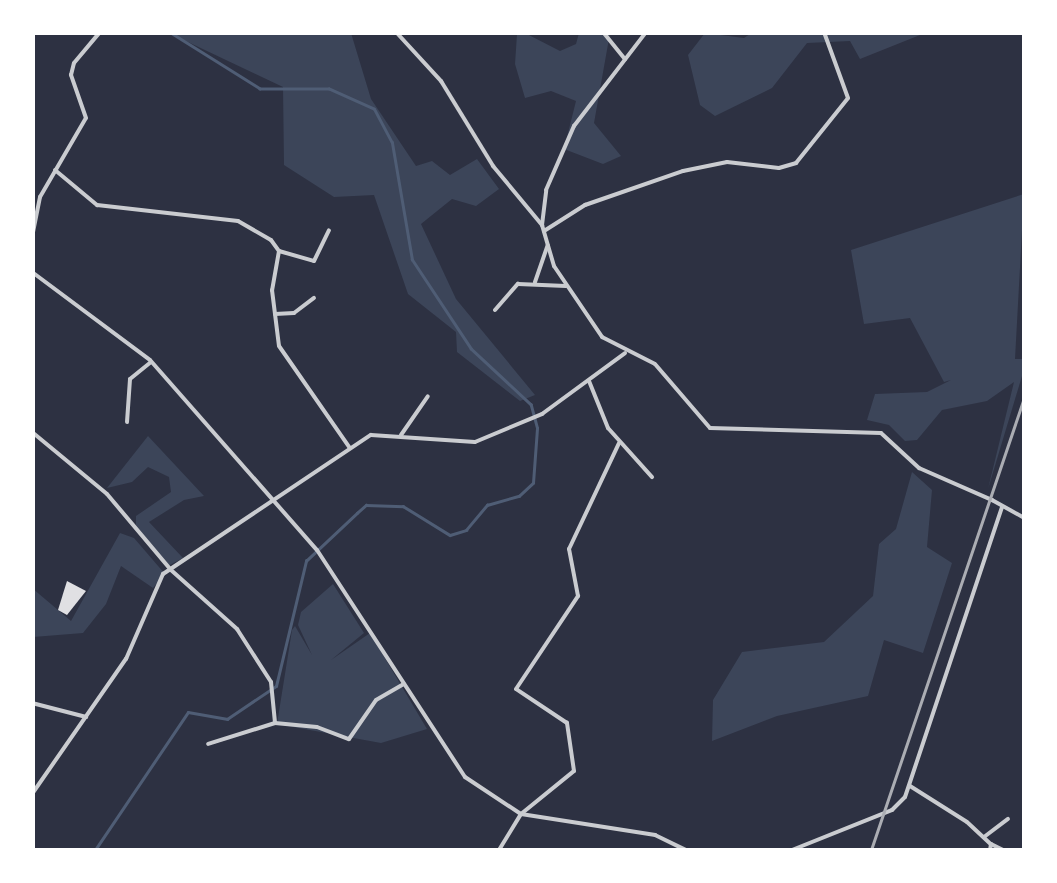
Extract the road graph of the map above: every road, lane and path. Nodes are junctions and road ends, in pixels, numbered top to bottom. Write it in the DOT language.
graph roads {
  1 [pos="100,32"];
  2 [pos="396,32"];
  3 [pos="603,32"];
  4 [pos="646,32"];
  5 [pos="824,32"];
  6 [pos="626,60"];
  7 [pos="54,170"];
  8 [pos="32,193"];
  9 [pos="40,197"];
  10 [pos="543,228"];
  11 [pos="330,230"];
  12 [pos="32,238"];
  13 [pos="548,246"];
  14 [pos="279,250"];
  15 [pos="32,272"];
  16 [pos="534,282"];
  17 [pos="566,286"];
  18 [pos="314,298"];
  19 [pos="495,310"];
  20 [pos="275,314"];
  21 [pos="624,352"];
  22 [pos="152,362"];
  23 [pos="589,381"];
  24 [pos="428,396"];
  25 [pos="127,422"];
  26 [pos="32,432"];
  27 [pos="401,436"];
  28 [pos="619,443"];
  29 [pos="350,448"];
  30 [pos="652,476"];
  31 [pos="270,500"];
  32 [pos="1002,508"];
  33 [pos="1024,518"];
  34 [pos="171,570"];
  35 [pos="404,684"];
  36 [pos="32,704"];
  37 [pos="86,717"];
  38 [pos="275,724"];
  39 [pos="208,744"];
  40 [pos="910,786"];
  41 [pos="32,794"];
  42 [pos="521,814"];
  43 [pos="1008,819"];
  44 [pos="984,837"];
  45 [pos="990,847"];
  46 [pos="499,850"];
  47 [pos="686,850"];
  48 [pos="792,850"];
  49 [pos="1003,850"];
  1 -- 7 [label="street"];
  2 -- 10 [label="street"];
  3 -- 6 [label="street"];
  4 -- 6 [label="street"];
  5 -- 10 [label="street"];
  6 -- 10 [label="street"];
  7 -- 9 [label="street"];
  7 -- 14 [label="street"];
  8 -- 9 [label="street"];
  9 -- 12 [label="street"];
  10 -- 13 [label="street"];
  11 -- 14 [label="street"];
  13 -- 16 [label="street"];
  13 -- 17 [label="street"];
  14 -- 20 [label="street"];
  15 -- 22 [label="street"];
  16 -- 17 [label="street"];
  16 -- 19 [label="street"];
  17 -- 21 [label="street"];
  18 -- 20 [label="street"];
  20 -- 29 [label="street"];
  21 -- 23 [label="street"];
  21 -- 32 [label="street"];
  22 -- 25 [label="street"];
  22 -- 31 [label="street"];
  23 -- 27 [label="street"];
  23 -- 28 [label="street"];
  24 -- 27 [label="street"];
  26 -- 34 [label="street"];
  27 -- 29 [label="street"];
  28 -- 30 [label="street"];
  28 -- 42 [label="street"];
  29 -- 31 [label="street"];
  31 -- 34 [label="street"];
  31 -- 35 [label="street"];
  32 -- 33 [label="street"];
  32 -- 40 [label="street"];
  34 -- 37 [label="street"];
  34 -- 38 [label="street"];
  35 -- 38 [label="street"];
  35 -- 42 [label="street"];
  36 -- 37 [label="street"];
  37 -- 41 [label="street"];
  38 -- 39 [label="street"];
  40 -- 44 [label="street"];
  40 -- 48 [label="street"];
  42 -- 46 [label="street"];
  42 -- 47 [label="street"];
  43 -- 44 [label="street"];
  44 -- 45 [label="street"];
  45 -- 49 [label="street"];
}
